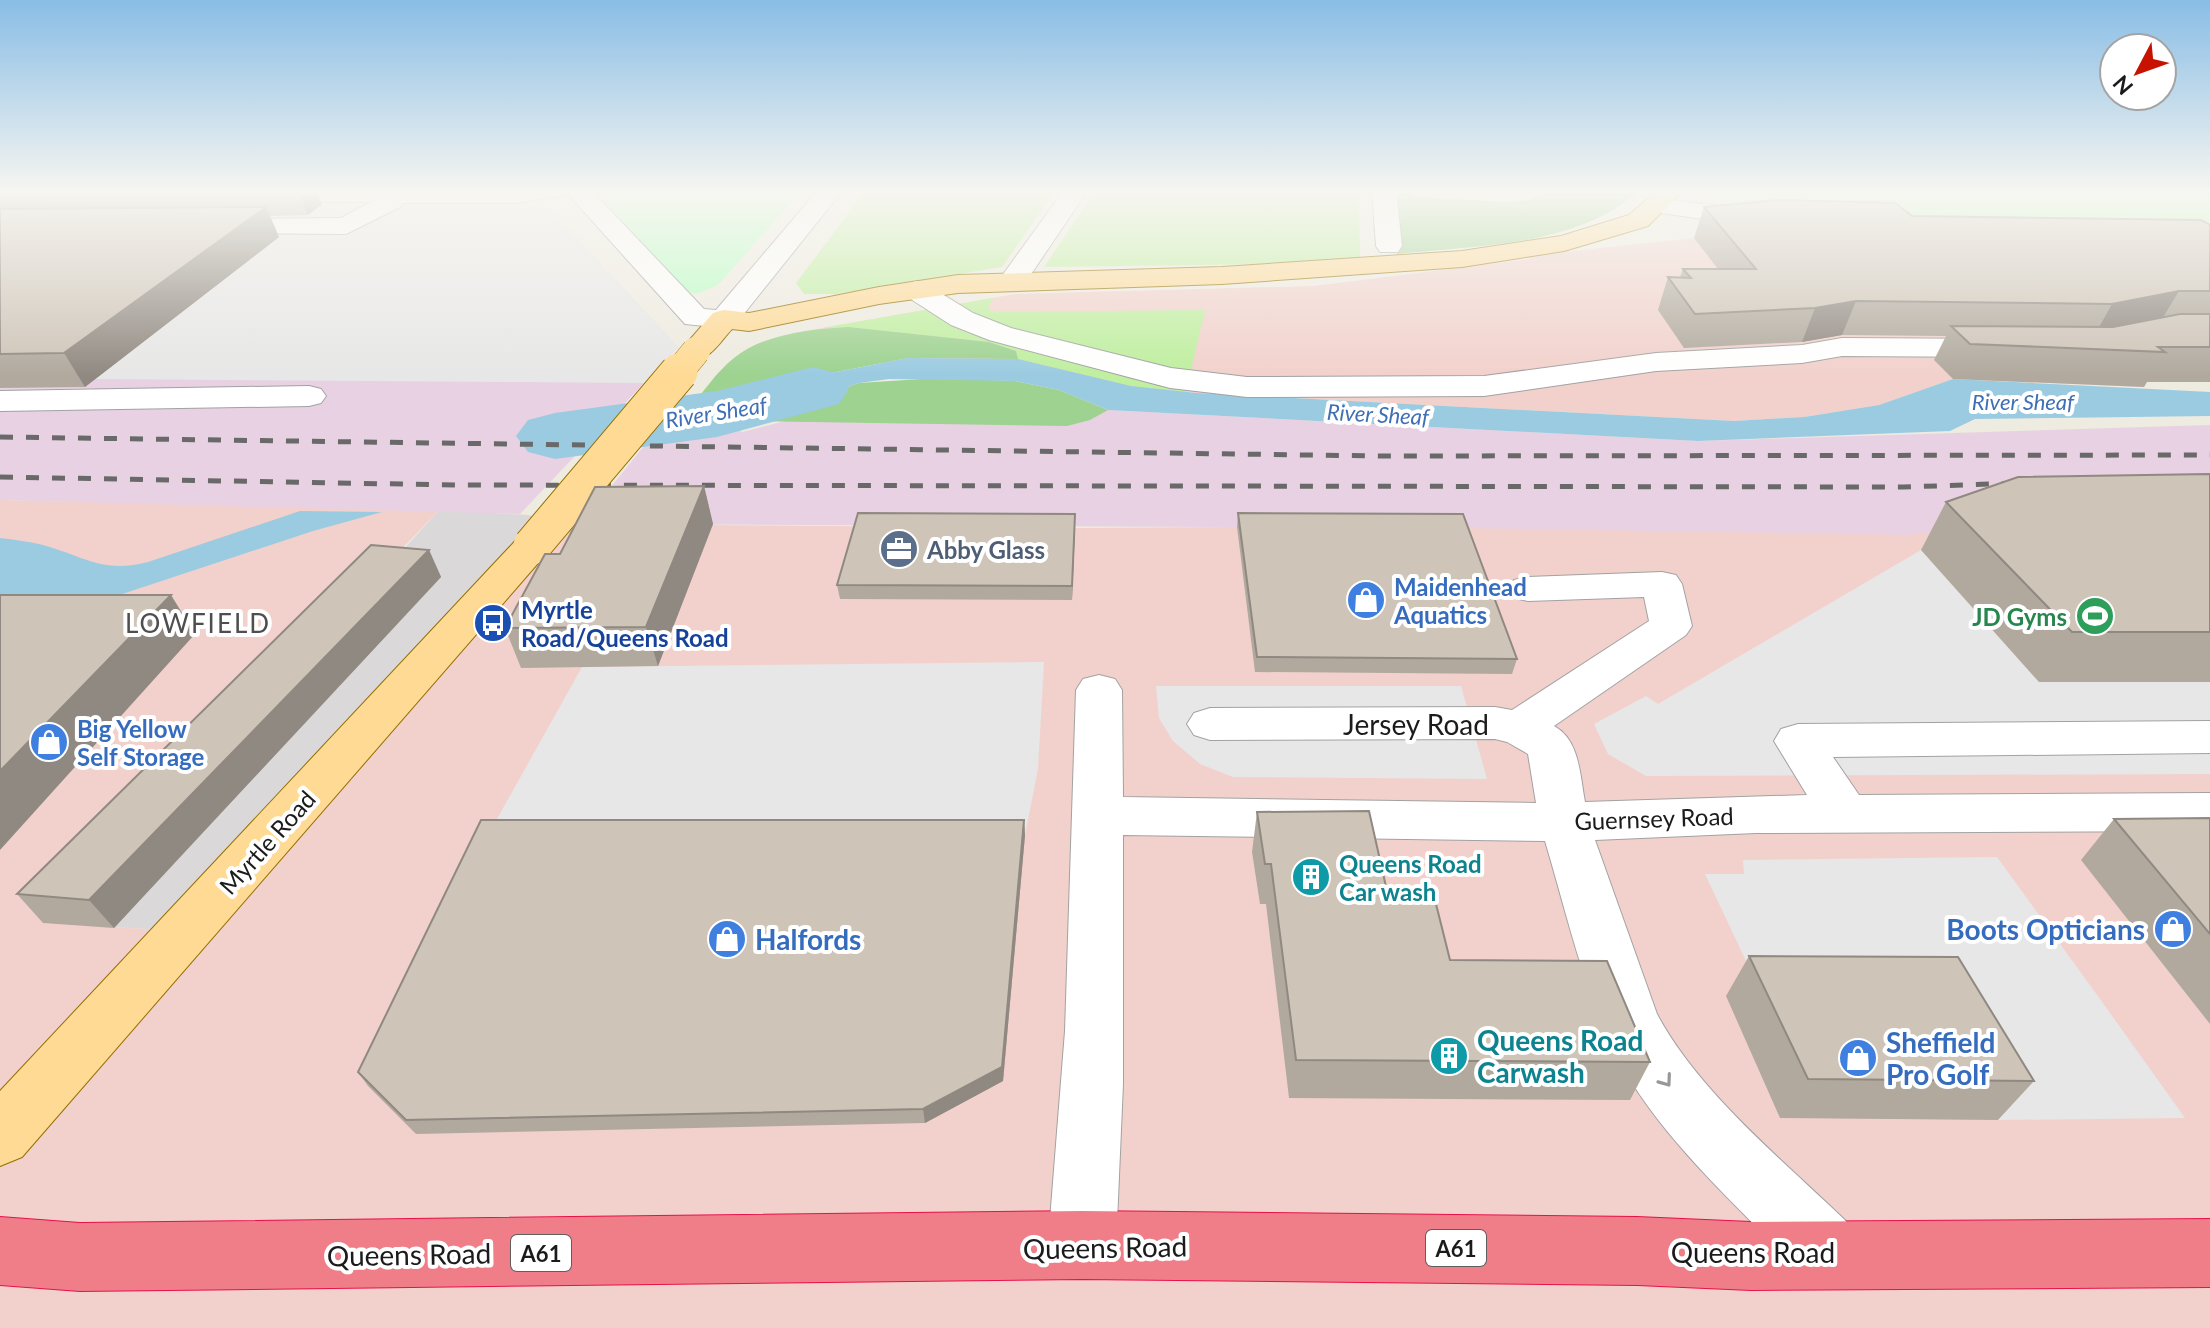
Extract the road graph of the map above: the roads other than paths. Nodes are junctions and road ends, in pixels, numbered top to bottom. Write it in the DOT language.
graph roads {
  1 [pos="635,252"];
  2 [pos="780,252"];
  3 [pos="1033,252"];
  4 [pos="1494,252"];
  5 [pos="1013,280"];
  6 [pos="916,290"];
  7 [pos="724,319"];
  8 [pos="2032,349"];
  9 [pos="309,396"];
  10 [pos="0,401"];
  11 [pos="1528,589"];
  12 [pos="1099,690"];
  13 [pos="1210,724"];
  14 [pos="1520,728"];
  15 [pos="2210,737"];
  16 [pos="2210,812"];
  17 [pos="1845,814"];
  18 [pos="1098,816"];
  19 [pos="1564,822"];
  20 [pos="0,1136"];
  21 [pos="1082,1245"];
  22 [pos="0,1251"];
  23 [pos="1830,1253"];
  24 [pos="2210,1253"];
  1 -- 7 [label="street"];
  2 -- 7 [label="street"];
  3 -- 5 [label="street"];
  4 -- 5 [label="main road"];
  5 -- 6 [label="main road"];
  6 -- 7 [label="main road"];
  6 -- 8 [label="street"];
  7 -- 20 [label="main road, Myrtle Road, bridge"];
  9 -- 10 [label="street"];
  11 -- 14 [label="street"];
  12 -- 18 [label="street"];
  13 -- 14 [label="street, Jersey Road"];
  14 -- 19 [label="street, Jersey Road"];
  15 -- 17 [label="street"];
  16 -- 17 [label="street, Guernsey Road"];
  17 -- 19 [label="street, Guernsey Road"];
  18 -- 19 [label="street, Guernsey Road"];
  18 -- 21 [label="street"];
  19 -- 23 [label="street, Jersey Road, one-way"];
  21 -- 22 [label="highway, Queens Road / A61"];
  21 -- 23 [label="highway, Queens Road / A61"];
  23 -- 24 [label="highway, Queens Road / A61"];
}
